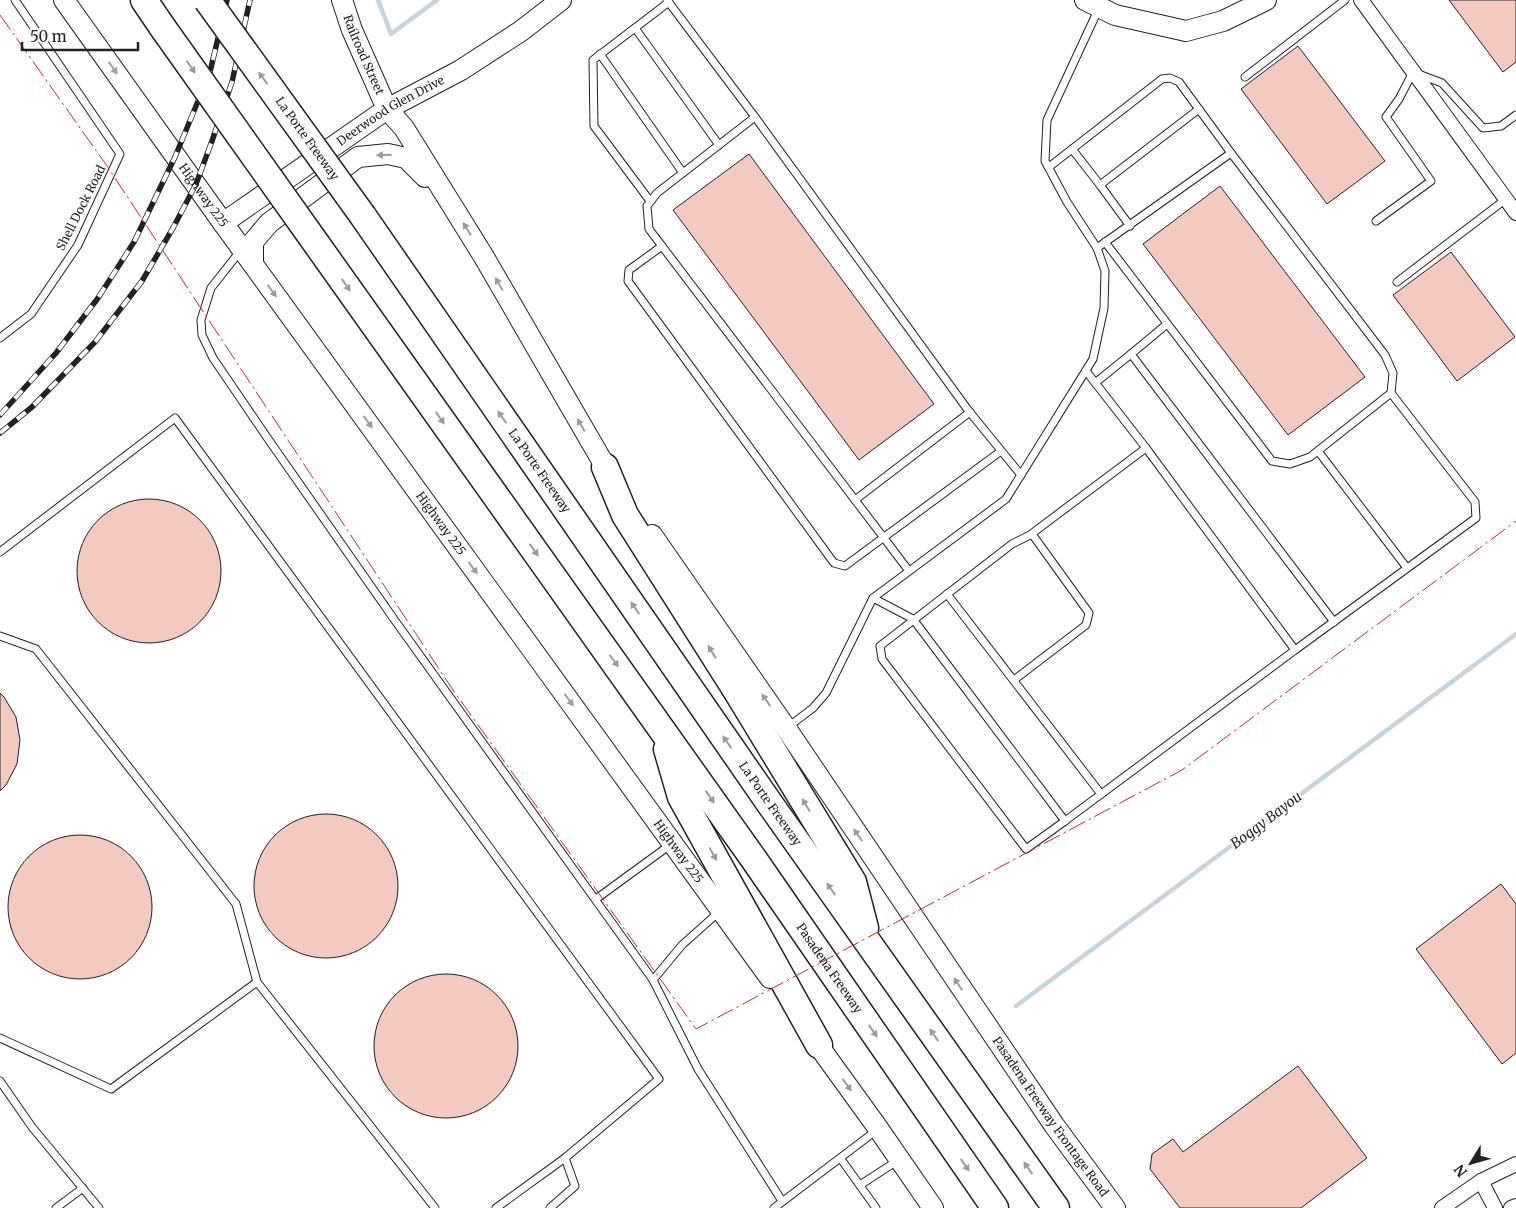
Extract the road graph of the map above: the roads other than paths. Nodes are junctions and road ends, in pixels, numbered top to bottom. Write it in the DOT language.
graph roads {
  1 [pos="15,0"];
  2 [pos="64,0"];
  3 [pos="144,0"];
  4 [pos="207,0"];
  5 [pos="342,0"];
  6 [pos="561,0"];
  7 [pos="1266,0"];
  8 [pos="1345,0"];
  9 [pos="1360,0"];
  10 [pos="668,1"];
  11 [pos="1092,4"];
  12 [pos="635,28"];
  13 [pos="600,54"];
  14 [pos="1413,72"];
  15 [pos="1245,77"];
  16 [pos="387,109"];
  17 [pos="1199,110"];
  18 [pos="1516,115"];
  19 [pos="755,117"];
  20 [pos="719,145"];
  21 [pos="1072,149"];
  22 [pos="1231,153"];
  23 [pos="1049,167"];
  24 [pos="683,173"];
  25 [pos="1100,185"];
  26 [pos="1506,199"];
  27 [pos="450,201"];
  28 [pos="650,201"];
  29 [pos="1516,213"];
  30 [pos="1376,221"];
  31 [pos="223,223"];
  32 [pos="1130,226"];
  33 [pos="1105,242"];
  34 [pos="662,246"];
  35 [pos="1097,248"];
  36 [pos="248,256"];
  37 [pos="1397,282"];
  38 [pos="1168,324"];
  39 [pos="0,338"];
  40 [pos="1131,354"];
  41 [pos="1086,370"];
  42 [pos="1095,383"];
  43 [pos="1391,393"];
  44 [pos="970,412"];
  45 [pos="1146,448"];
  46 [pos="1001,450"];
  47 [pos="1318,451"];
  48 [pos="605,467"];
  49 [pos="1021,475"];
  50 [pos="855,500"];
  51 [pos="1032,534"];
  52 [pos="884,538"];
  53 [pos="0,552"];
  54 [pos="1407,568"];
  55 [pos="909,572"];
  56 [pos="947,594"];
  57 [pos="873,598"];
  58 [pos="913,620"];
  59 [pos="1334,622"];
  60 [pos="0,636"];
  61 [pos="1295,650"];
  62 [pos="1014,680"];
  63 [pos="786,728"];
  64 [pos="662,729"];
  65 [pos="1101,794"];
  66 [pos="1065,821"];
  67 [pos="672,843"];
  68 [pos="596,899"];
  69 [pos="722,910"];
  70 [pos="869,944"];
  71 [pos="653,980"];
  72 [pos="257,982"];
  73 [pos="0,1038"];
  74 [pos="818,1045"];
  75 [pos="0,1081"];
  76 [pos="879,1129"];
  77 [pos="565,1158"];
  78 [pos="841,1158"];
  79 [pos="900,1159"];
  80 [pos="1516,1164"];
  81 [pos="1481,1181"];
  82 [pos="860,1186"];
  83 [pos="83,1188"];
  84 [pos="782,1201"];
  85 [pos="1516,1206"];
  86 [pos="56,1208"];
  87 [pos="99,1208"];
  88 [pos="435,1208"];
  89 [pos="496,1208"];
  90 [pos="550,1208"];
  91 [pos="774,1208"];
  92 [pos="876,1208"];
  93 [pos="933,1208"];
  94 [pos="995,1208"];
  95 [pos="1056,1208"];
  96 [pos="1115,1208"];
  97 [pos="1442,1208"];
  98 [pos="1496,1208"];
  99 [pos="1512,1208"];
  1 -- 39 [label="lane, Shell Dock Road"];
  2 -- 31 [label="main road, Highway 225, one-way"];
  3 -- 64 [label="highway, one-way, bridge"];
  70 -- 4 [label="highway, La Porte Freeway, one-way, bridge"];
  5 -- 16 [label="main road, Railroad Street"];
  6 -- 16 [label="main road, Deerwood Glen Drive"];
  7 -- 11 [label="main road"];
  8 -- 15 [label="lane"];
  9 -- 14 [label="street"];
  10 -- 12 [label="lane"];
  10 -- 19 [label="lane"];
  11 -- 23 [label="lane"];
  12 -- 13 [label="lane"];
  12 -- 20 [label="lane"];
  13 -- 24 [label="lane"];
  13 -- 28 [label="lane"];
  14 -- 18 [label="lane"];
  14 -- 26 [label="street"];
  14 -- 30 [label="lane"];
  16 -- 27 [label="main road"];
  16 -- 31 [label="main road, Deerwood Glen Drive"];
  17 -- 21 [label="lane"];
  17 -- 22 [label="lane"];
  17 -- 25 [label="lane"];
  19 -- 20 [label="lane"];
  19 -- 44 [label="lane"];
  20 -- 24 [label="lane"];
  21 -- 23 [label="lane"];
  21 -- 25 [label="lane"];
  22 -- 32 [label="lane"];
  22 -- 43 [label="lane"];
  23 -- 35 [label="lane"];
  24 -- 28 [label="lane"];
  25 -- 32 [label="lane"];
  26 -- 29 [label="street"];
  26 -- 37 [label="lane"];
  27 -- 36 [label="main road, one-way"];
  48 -- 27 [label="main road, one-way"];
  28 -- 34 [label="lane"];
  31 -- 36 [label="main road, Highway 225"];
  32 -- 33 [label="lane"];
  33 -- 35 [label="lane"];
  33 -- 38 [label="lane"];
  34 -- 50 [label="lane"];
  34 -- 52 [label="lane"];
  35 -- 41 [label="lane"];
  36 -- 67 [label="main road, Highway 225, one-way"];
  36 -- 68 [label="lane"];
  38 -- 40 [label="lane"];
  38 -- 47 [label="lane"];
  40 -- 42 [label="lane"];
  40 -- 59 [label="lane"];
  41 -- 42 [label="lane"];
  41 -- 49 [label="lane"];
  42 -- 45 [label="lane"];
  43 -- 47 [label="lane"];
  43 -- 54 [label="lane"];
  44 -- 46 [label="lane"];
  44 -- 50 [label="lane"];
  45 -- 51 [label="lane"];
  45 -- 61 [label="lane"];
  46 -- 49 [label="lane"];
  46 -- 52 [label="lane"];
  47 -- 54 [label="lane"];
  63 -- 48 [label="main road, one-way"];
  70 -- 48 [label="highway, one-way"];
  49 -- 55 [label="lane"];
  50 -- 52 [label="lane"];
  51 -- 56 [label="lane"];
  51 -- 62 [label="lane"];
  52 -- 55 [label="lane"];
  53 -- 77 [label="lane"];
  54 -- 59 [label="lane"];
  55 -- 57 [label="lane"];
  56 -- 58 [label="lane"];
  56 -- 62 [label="lane"];
  57 -- 58 [label="lane"];
  57 -- 63 [label="lane"];
  58 -- 66 [label="lane"];
  58 -- 66 [label="lane"];
  59 -- 61 [label="lane"];
  60 -- 72 [label="lane"];
  61 -- 65 [label="lane"];
  62 -- 65 [label="lane"];
  96 -- 63 [label="main road, Pasadena Freeway Frontage Road, one-way"];
  64 -- 74 [label="highway, one-way"];
  64 -- 94 [label="highway, Pasadena Freeway, one-way"];
  65 -- 66 [label="lane"];
  67 -- 68 [label="lane"];
  67 -- 69 [label="main road, Highway 225"];
  68 -- 71 [label="lane"];
  69 -- 71 [label="lane"];
  69 -- 74 [label="main road, Highway 225"];
  95 -- 70 [label="highway, one-way"];
  71 -- 84 [label="lane"];
  72 -- 73 [label="lane"];
  72 -- 88 [label="lane"];
  74 -- 76 [label="main road, one-way"];
  75 -- 83 [label="lane"];
  76 -- 78 [label="lane"];
  76 -- 79 [label="main road"];
  77 -- 89 [label="lane"];
  77 -- 90 [label="lane"];
  78 -- 82 [label="lane"];
  78 -- 84 [label="lane"];
  79 -- 82 [label="lane"];
  79 -- 93 [label="main road"];
  80 -- 81 [label="street"];
  81 -- 97 [label="street"];
  81 -- 98 [label="street"];
  82 -- 92 [label="lane"];
  83 -- 86 [label="lane"];
  83 -- 87 [label="lane"];
  84 -- 91 [label="lane"];
  85 -- 99 [label="street"];
}
